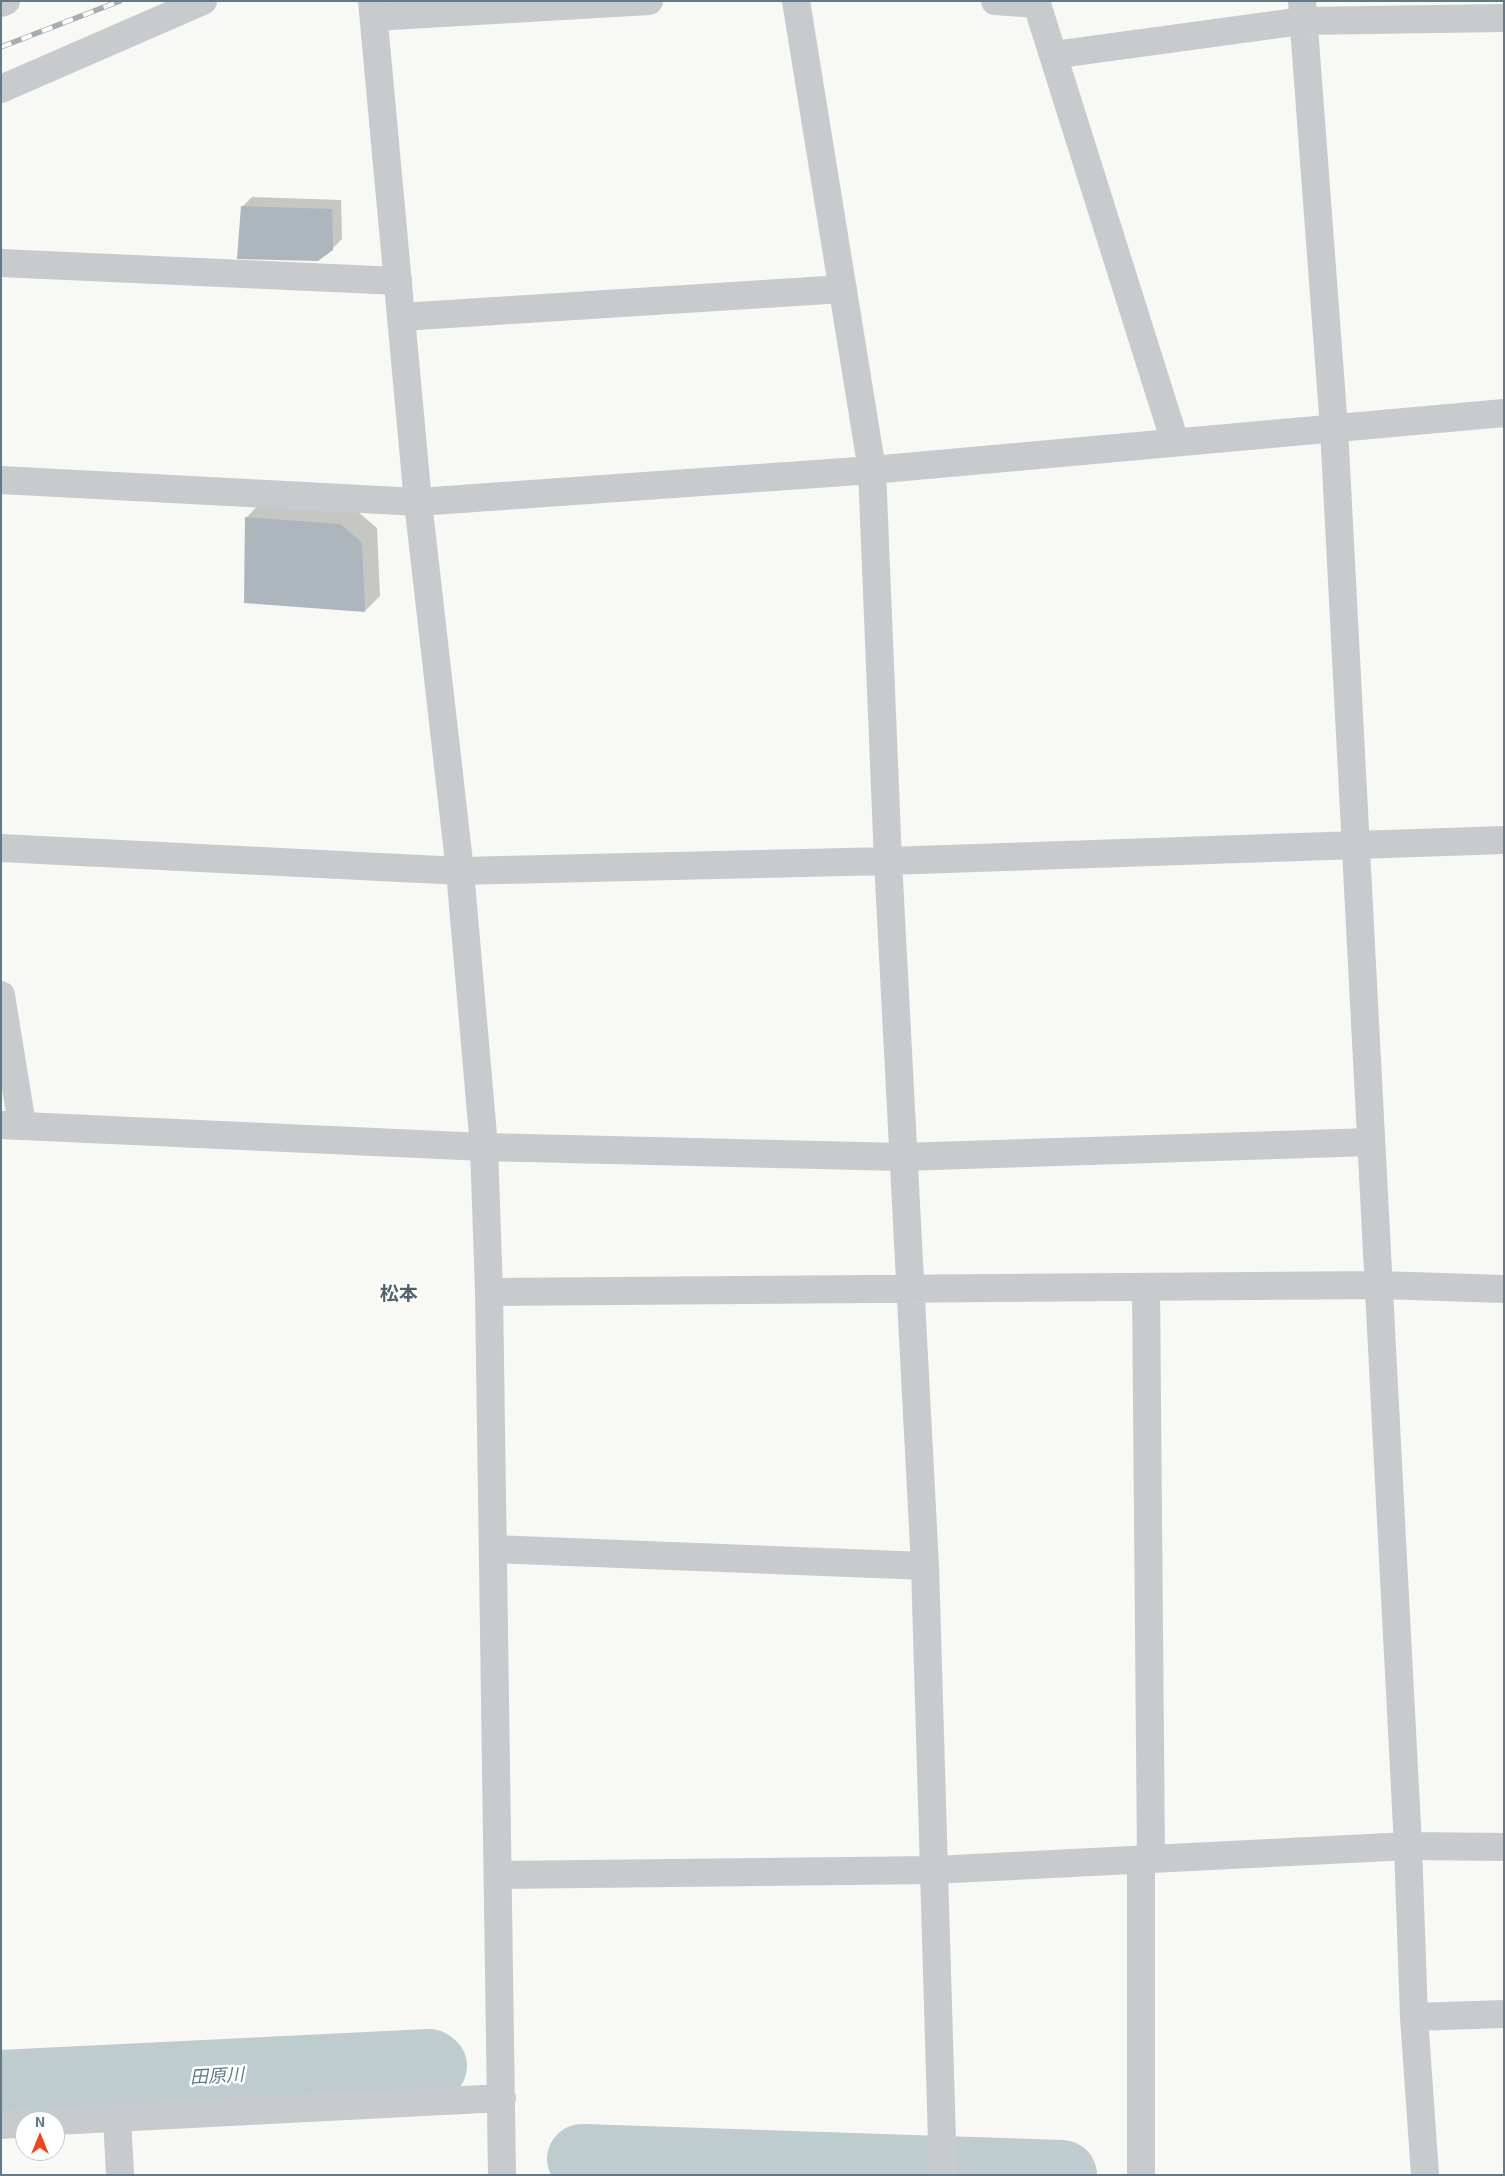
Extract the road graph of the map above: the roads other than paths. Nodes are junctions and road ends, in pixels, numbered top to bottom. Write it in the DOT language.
graph roads {
  1 [pos="6,1"];
  2 [pos="202,1"];
  3 [pos="649,1"];
  4 [pos="796,1"];
  5 [pos="995,1"];
  6 [pos="1036,2"];
  7 [pos="1,3"];
  8 [pos="373,9"];
  9 [pos="1302,11"];
  10 [pos="1504,18"];
  11 [pos="1053,55"];
  12 [pos="1,89"];
  13 [pos="1,263"];
  14 [pos="398,281"];
  15 [pos="843,289"];
  16 [pos="401,317"];
  17 [pos="1504,414"];
  18 [pos="1334,428"];
  19 [pos="1175,442"];
  20 [pos="872,470"];
  21 [pos="1,480"];
  22 [pos="418,502"];
  23 [pos="1504,840"];
  24 [pos="1356,845"];
  25 [pos="1,848"];
  26 [pos="888,861"];
  27 [pos="460,871"];
  28 [pos="1,995"];
  29 [pos="12,1125"];
  30 [pos="1371,1142"];
  31 [pos="484,1147"];
  32 [pos="902,1157"];
  33 [pos="1379,1285"];
  34 [pos="1146,1288"];
  35 [pos="909,1289"];
  36 [pos="1504,1289"];
  37 [pos="489,1292"];
  38 [pos="493,1549"];
  39 [pos="925,1566"];
  40 [pos="1408,1846"];
  41 [pos="1504,1847"];
  42 [pos="1146,1859"];
  43 [pos="934,1870"];
  44 [pos="498,1875"];
  45 [pos="1504,2014"];
  46 [pos="1414,2017"];
  47 [pos="502,2098"];
  48 [pos="117,2117"];
  49 [pos="65,2121"];
  50 [pos="15,2124"];
  51 [pos="1,2125"];
  52 [pos="120,2175"];
  53 [pos="502,2175"];
  54 [pos="943,2175"];
  55 [pos="1141,2175"];
  56 [pos="1425,2175"];
  1 -- 7 [label="street"];
  2 -- 12 [label="street"];
  3 -- 8 [label="street"];
  4 -- 15 [label="street"];
  5 -- 6 [label="street"];
  6 -- 11 [label="street"];
  8 -- 14 [label="street"];
  9 -- 10 [label="street"];
  9 -- 11 [label="street"];
  9 -- 18 [label="street"];
  11 -- 19 [label="street"];
  13 -- 14 [label="street"];
  14 -- 16 [label="street"];
  15 -- 16 [label="street"];
  15 -- 20 [label="street"];
  16 -- 22 [label="street"];
  17 -- 18 [label="street"];
  18 -- 19 [label="street"];
  18 -- 24 [label="street"];
  19 -- 20 [label="street"];
  20 -- 22 [label="street"];
  20 -- 26 [label="street"];
  21 -- 22 [label="street"];
  22 -- 27 [label="street"];
  23 -- 24 [label="street"];
  24 -- 26 [label="street"];
  24 -- 30 [label="street"];
  25 -- 27 [label="street"];
  26 -- 27 [label="street"];
  26 -- 32 [label="street"];
  27 -- 31 [label="street"];
  28 -- 29 [label="street"];
  29 -- 31 [label="street"];
  30 -- 32 [label="street"];
  30 -- 33 [label="street"];
  31 -- 32 [label="street"];
  31 -- 37 [label="street"];
  32 -- 35 [label="street"];
  33 -- 34 [label="street"];
  33 -- 36 [label="street"];
  33 -- 40 [label="street"];
  34 -- 35 [label="street"];
  34 -- 42 [label="street"];
  35 -- 37 [label="street"];
  35 -- 39 [label="street"];
  37 -- 38 [label="street"];
  38 -- 39 [label="street"];
  38 -- 44 [label="street"];
  39 -- 43 [label="street"];
  40 -- 41 [label="street"];
  40 -- 42 [label="street"];
  40 -- 46 [label="street"];
  42 -- 43 [label="street"];
  42 -- 55 [label="street"];
  43 -- 44 [label="street"];
  43 -- 54 [label="street"];
  44 -- 47 [label="street"];
  45 -- 46 [label="street"];
  46 -- 56 [label="street"];
  47 -- 48 [label="street"];
  47 -- 53 [label="street"];
  48 -- 49 [label="street"];
  48 -- 52 [label="street"];
  50 -- 51 [label="street"];
}
